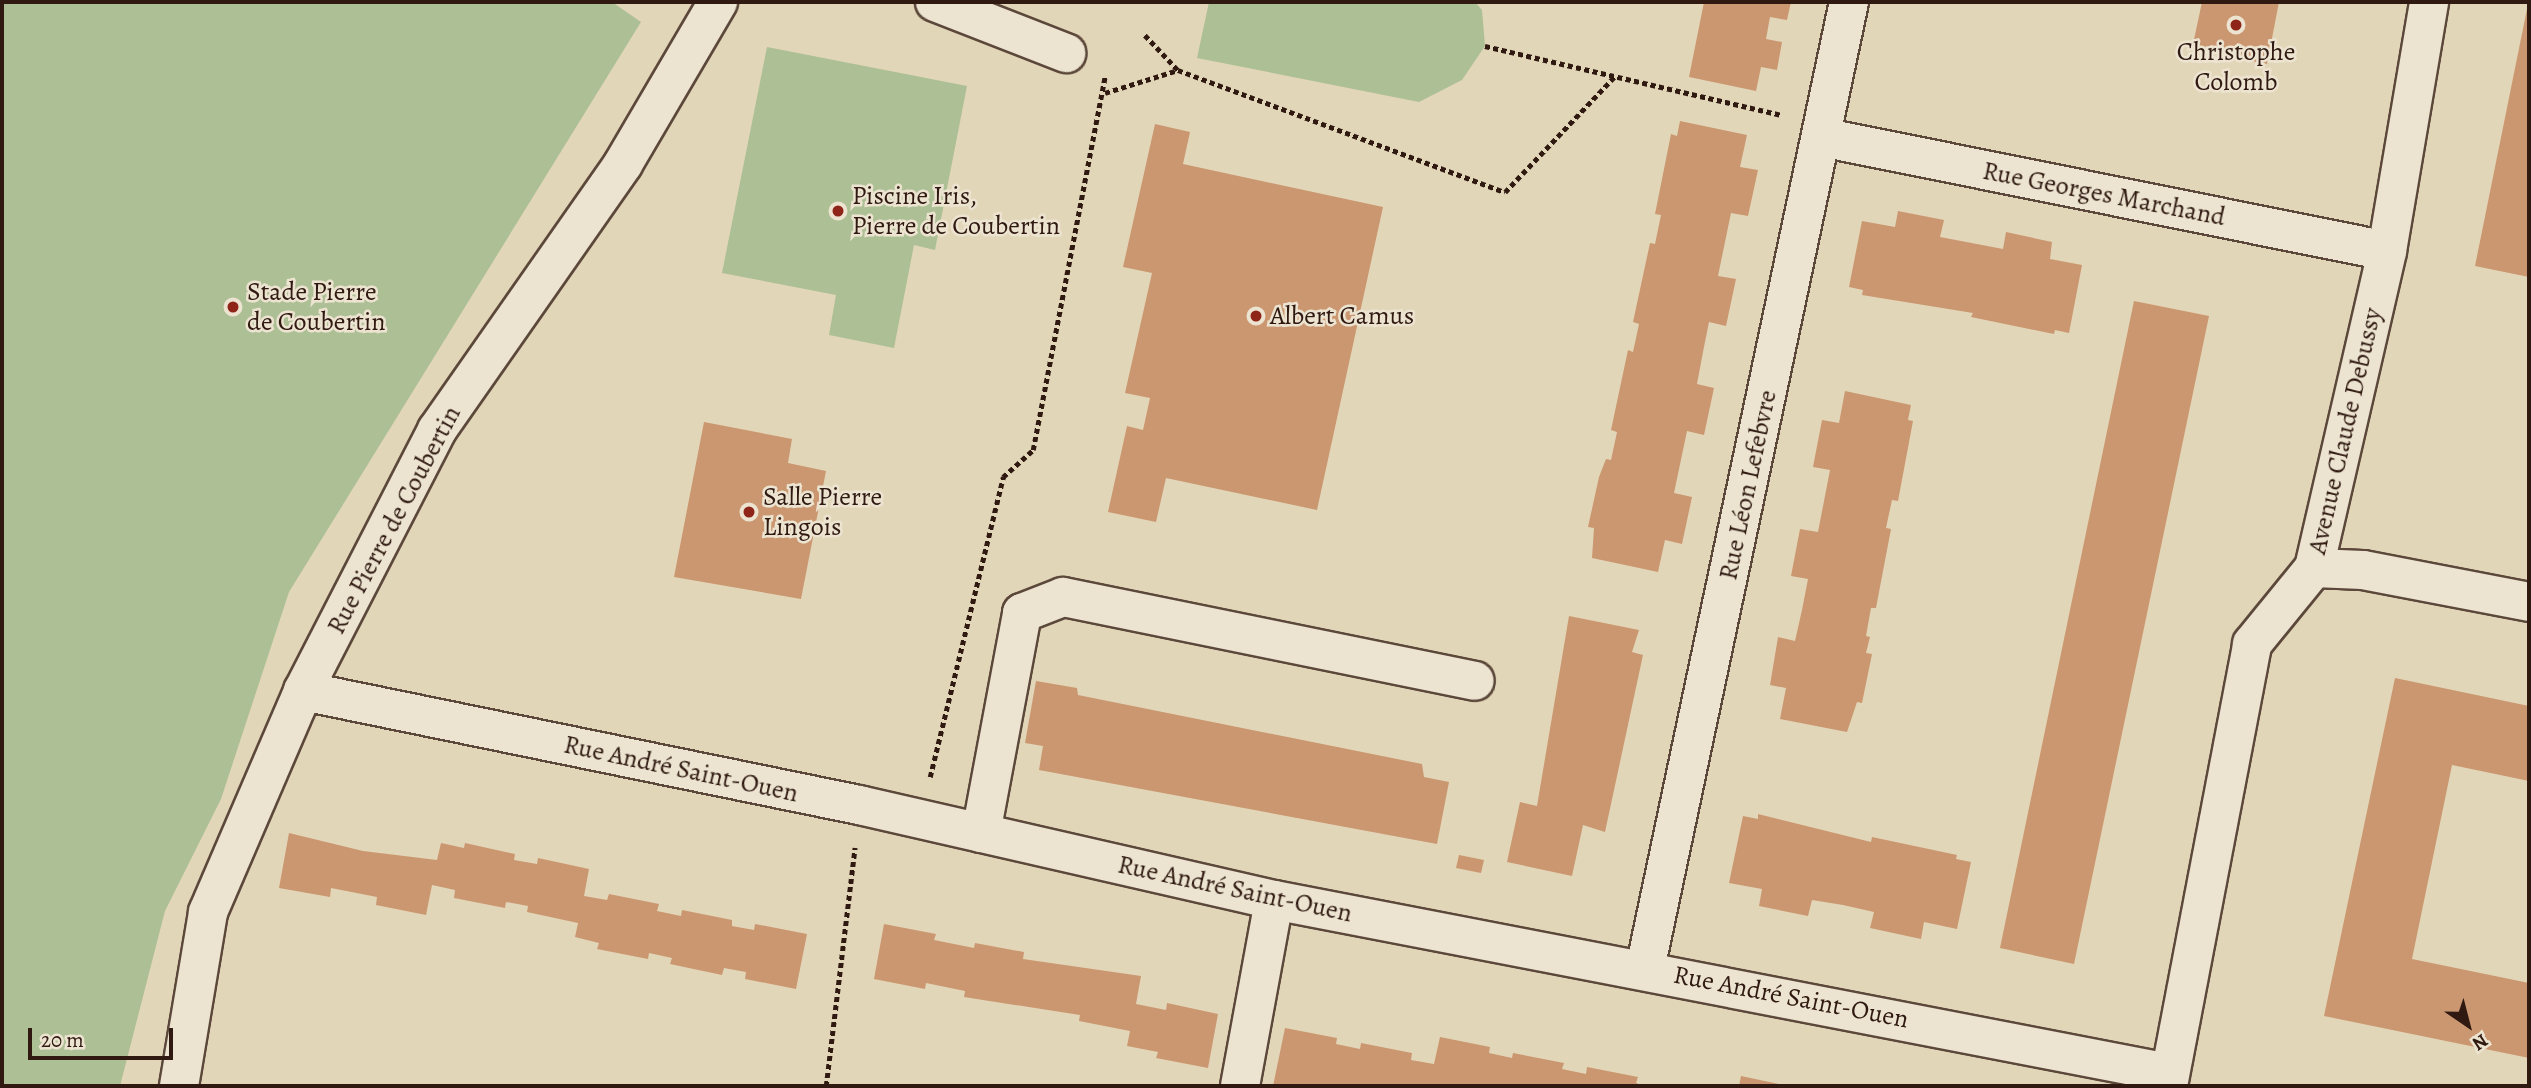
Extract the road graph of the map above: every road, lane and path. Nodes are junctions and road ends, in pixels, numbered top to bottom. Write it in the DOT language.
graph roads {
  1 [pos="718,2"];
  2 [pos="934,2"];
  3 [pos="1849,2"];
  4 [pos="2429,2"];
  5 [pos="1145,35"];
  6 [pos="1485,46"];
  7 [pos="1066,53"];
  8 [pos="1105,66"];
  9 [pos="1178,71"];
  10 [pos="1615,76"];
  11 [pos="1105,93"];
  12 [pos="1822,130"];
  13 [pos="2386,251"];
  14 [pos="2314,568"];
  15 [pos="2529,601"];
  16 [pos="1475,681"];
  17 [pos="303,691"];
  18 [pos="859,805"];
  19 [pos="920,819"];
  20 [pos="981,833"];
  21 [pos="1274,900"];
  22 [pos="1645,969"];
  23 [pos="2168,1080"];
  24 [pos="179,1086"];
  25 [pos="826,1086"];
  26 [pos="1240,1086"];
  1 -- 17 [label="street, Rue Pierre de Coubertin"];
  2 -- 7 [label="street"];
  3 -- 12 [label="street, Rue Léon Lefebvre"];
  4 -- 13 [label="street, Avenue Claude Debussy"];
  5 -- 9 [label="path"];
  6 -- 10 [label="path"];
  8 -- 11 [label="path"];
  9 -- 10 [label="path"];
  9 -- 11 [label="path"];
  10 -- 12 [label="path"];
  11 -- 19 [label="path"];
  12 -- 13 [label="street, Rue Georges Marchand"];
  12 -- 22 [label="street, Rue Léon Lefebvre"];
  13 -- 14 [label="street, Avenue Claude Debussy"];
  14 -- 15 [label="street"];
  14 -- 23 [label="street, Avenue Claude Debussy"];
  16 -- 20 [label="street"];
  17 -- 18 [label="street, Rue André Saint-Ouen"];
  17 -- 24 [label="street, Rue Pierre de Coubertin"];
  18 -- 19 [label="street, Rue André Saint-Ouen"];
  18 -- 25 [label="path"];
  19 -- 20 [label="street, Rue André Saint-Ouen"];
  20 -- 21 [label="street, Rue André Saint-Ouen"];
  21 -- 22 [label="street, Rue André Saint-Ouen"];
  21 -- 26 [label="street"];
  22 -- 23 [label="street, Rue André Saint-Ouen"];
}
